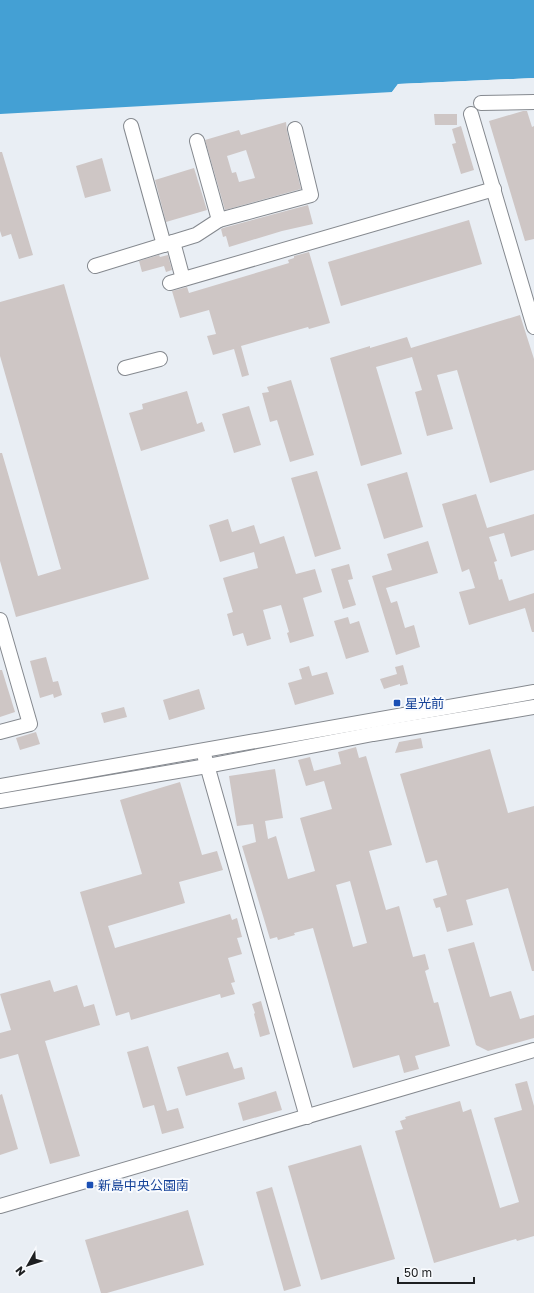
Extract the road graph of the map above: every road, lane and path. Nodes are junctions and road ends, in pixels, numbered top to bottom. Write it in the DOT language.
graph roads {
  1 [pos="534,102"];
  2 [pos="481,103"];
  3 [pos="471,114"];
  4 [pos="131,126"];
  5 [pos="295,129"];
  6 [pos="197,141"];
  7 [pos="494,189"];
  8 [pos="219,220"];
  9 [pos="168,244"];
  10 [pos="95,266"];
  11 [pos="534,327"];
  12 [pos="160,358"];
  13 [pos="125,368"];
  14 [pos="0,620"];
  15 [pos="534,692"];
  16 [pos="534,707"];
  17 [pos="0,732"];
  18 [pos="204,751"];
  19 [pos="207,766"];
  20 [pos="0,786"];
  21 [pos="2,800"];
  22 [pos="533,1054"];
  23 [pos="307,1117"];
  24 [pos="0,1206"];
  1 -- 2 [label="street"];
  3 -- 7 [label="street"];
  4 -- 9 [label="street"];
  5 -- 8 [label="street"];
  6 -- 8 [label="street"];
  7 -- 9 [label="street"];
  7 -- 11 [label="street"];
  8 -- 9 [label="street"];
  9 -- 10 [label="street"];
  12 -- 13 [label="street"];
  14 -- 17 [label="street"];
  15 -- 18 [label="street"];
  16 -- 19 [label="street"];
  18 -- 19 [label="street"];
  18 -- 20 [label="street"];
  19 -- 21 [label="street"];
  19 -- 23 [label="street"];
  22 -- 23 [label="street"];
  23 -- 24 [label="street"];
}
